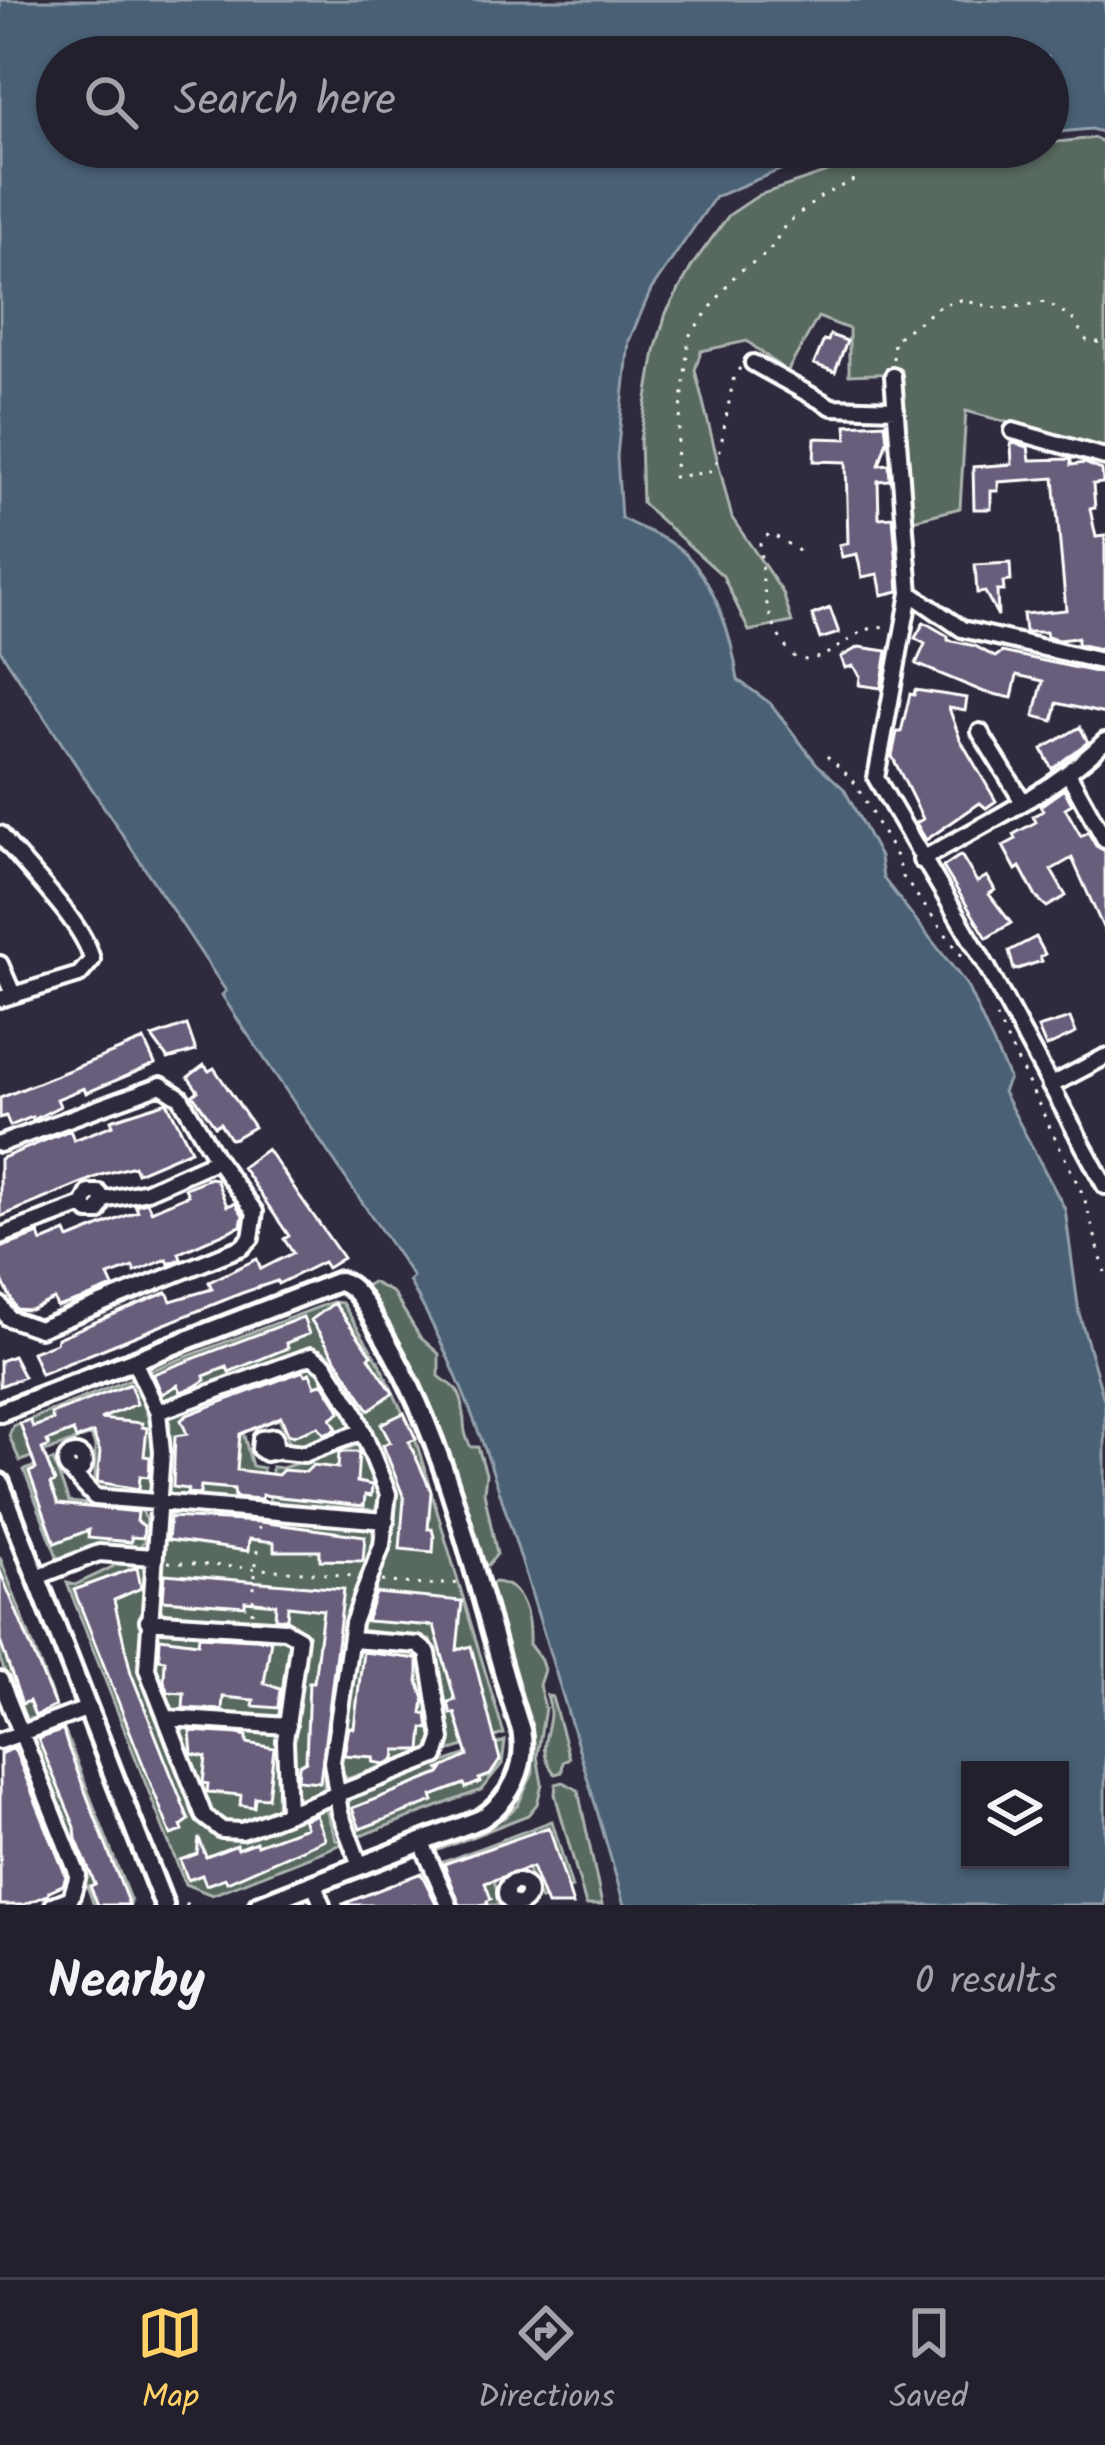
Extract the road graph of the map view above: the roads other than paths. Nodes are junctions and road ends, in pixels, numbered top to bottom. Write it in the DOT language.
graph roads {
  1 [pos="753,363"];
  2 [pos="893,376"];
  3 [pos="896,409"];
  4 [pos="1013,431"];
  5 [pos="1105,457"];
  6 [pos="910,593"];
  7 [pos="1105,662"];
  8 [pos="980,732"];
  9 [pos="1105,741"];
  10 [pos="1068,773"];
  11 [pos="1023,802"];
  12 [pos="0,834"];
  13 [pos="1105,840"];
  14 [pos="921,860"];
  15 [pos="0,964"];
  16 [pos="7,996"];
  17 [pos="1105,1057"];
  18 [pos="1051,1086"];
  19 [pos="0,1144"];
  20 [pos="217,1160"];
  21 [pos="1105,1186"];
  22 [pos="0,1236"];
  23 [pos="0,1305"];
  24 [pos="134,1360"];
  25 [pos="0,1412"];
  26 [pos="158,1412"];
  27 [pos="363,1431"];
  28 [pos="276,1450"];
  29 [pos="72,1472"];
  30 [pos="0,1483"];
  31 [pos="157,1502"];
  32 [pos="386,1521"];
  33 [pos="156,1558"];
  34 [pos="37,1576"];
  35 [pos="148,1621"];
  36 [pos="352,1640"];
  37 [pos="0,1680"];
  38 [pos="89,1708"];
  39 [pos="168,1718"];
  40 [pos="288,1726"];
  41 [pos="21,1732"];
  42 [pos="0,1741"];
  43 [pos="335,1794"];
  44 [pos="288,1811"];
  45 [pos="422,1841"];
  46 [pos="360,1865"];
  47 [pos="314,1883"];
  48 [pos="52,1905"];
  49 [pos="164,1905"];
  50 [pos="259,1905"];
  51 [pos="322,1905"];
  52 [pos="449,1905"];
  1 -- 3 [label="street"];
  2 -- 3 [label="street"];
  3 -- 6 [label="street"];
  4 -- 5 [label="street"];
  6 -- 7 [label="street"];
  6 -- 14 [label="street"];
  8 -- 11 [label="street"];
  9 -- 10 [label="street"];
  10 -- 11 [label="street"];
  10 -- 13 [label="street"];
  11 -- 14 [label="street"];
  12 -- 16 [label="street"];
  14 -- 18 [label="street"];
  15 -- 16 [label="street"];
  17 -- 18 [label="street"];
  18 -- 21 [label="street"];
  19 -- 20 [label="street"];
  20 -- 22 [label="street"];
  20 -- 23 [label="street"];
  24 -- 25 [label="street"];
  24 -- 26 [label="street"];
  24 -- 45 [label="street"];
  26 -- 27 [label="street"];
  26 -- 31 [label="street"];
  27 -- 28 [label="street"];
  27 -- 32 [label="street"];
  29 -- 31 [label="street"];
  30 -- 34 [label="street"];
  31 -- 32 [label="street"];
  31 -- 33 [label="street"];
  32 -- 36 [label="street"];
  33 -- 34 [label="street"];
  33 -- 35 [label="street"];
  34 -- 38 [label="street"];
  35 -- 39 [label="street"];
  35 -- 40 [label="street"];
  36 -- 43 [label="street"];
  36 -- 43 [label="street"];
  37 -- 41 [label="street"];
  38 -- 41 [label="street"];
  38 -- 49 [label="street"];
  39 -- 40 [label="street"];
  39 -- 44 [label="street"];
  40 -- 44 [label="street"];
  41 -- 42 [label="street"];
  41 -- 48 [label="street"];
  43 -- 44 [label="street"];
  43 -- 46 [label="street"];
  45 -- 46 [label="street"];
  45 -- 52 [label="street"];
  46 -- 47 [label="street"];
  47 -- 50 [label="street"];
  47 -- 51 [label="street"];
}
